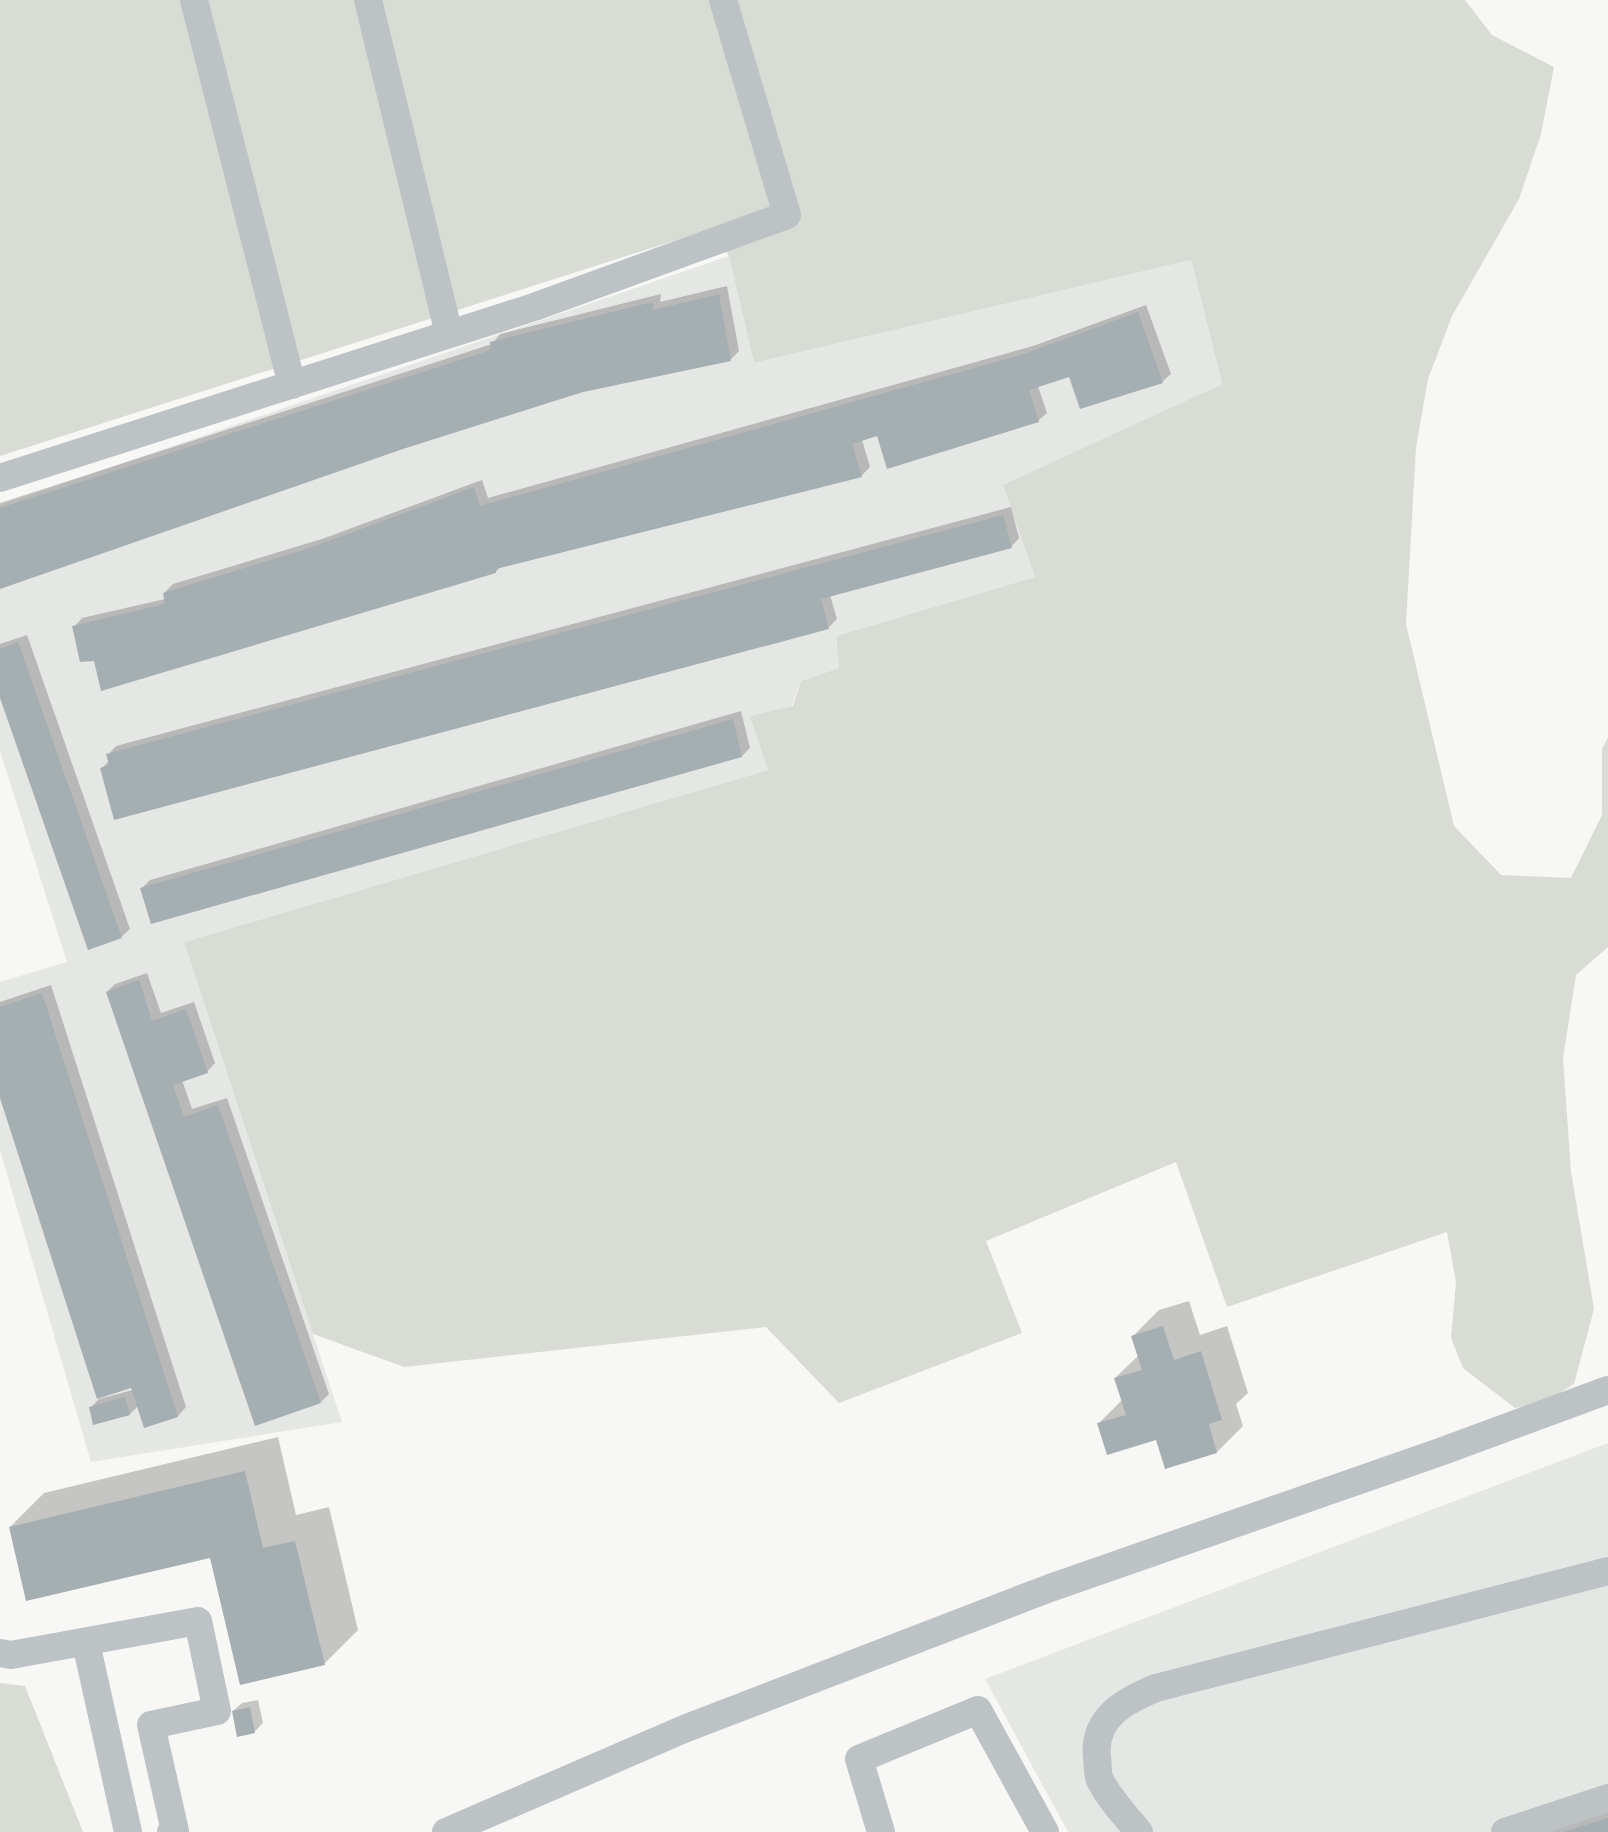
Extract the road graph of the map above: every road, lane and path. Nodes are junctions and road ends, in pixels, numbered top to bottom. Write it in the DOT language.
graph roads {
  1 [pos="194,0"];
  2 [pos="368,0"];
  3 [pos="723,0"];
  4 [pos="450,334"];
  5 [pos="292,385"];
  6 [pos="0,478"];
  7 [pos="1608,1390"];
  8 [pos="1608,1571"];
  9 [pos="86,1643"];
  10 [pos="0,1653"];
  11 [pos="1608,1798"];
  12 [pos="128,1832"];
  13 [pos="171,1832"];
  14 [pos="446,1832"];
  15 [pos="881,1832"];
  16 [pos="1045,1832"];
  17 [pos="1139,1832"];
  18 [pos="1505,1832"];
  1 -- 5 [label="lane"];
  2 -- 4 [label="lane"];
  3 -- 4 [label="lane"];
  4 -- 5 [label="lane"];
  5 -- 6 [label="lane"];
  7 -- 14 [label="lane"];
  8 -- 17 [label="lane"];
  9 -- 10 [label="lane"];
  9 -- 12 [label="lane"];
  9 -- 13 [label="lane"];
  11 -- 18 [label="lane"];
  15 -- 16 [label="lane"];
}
